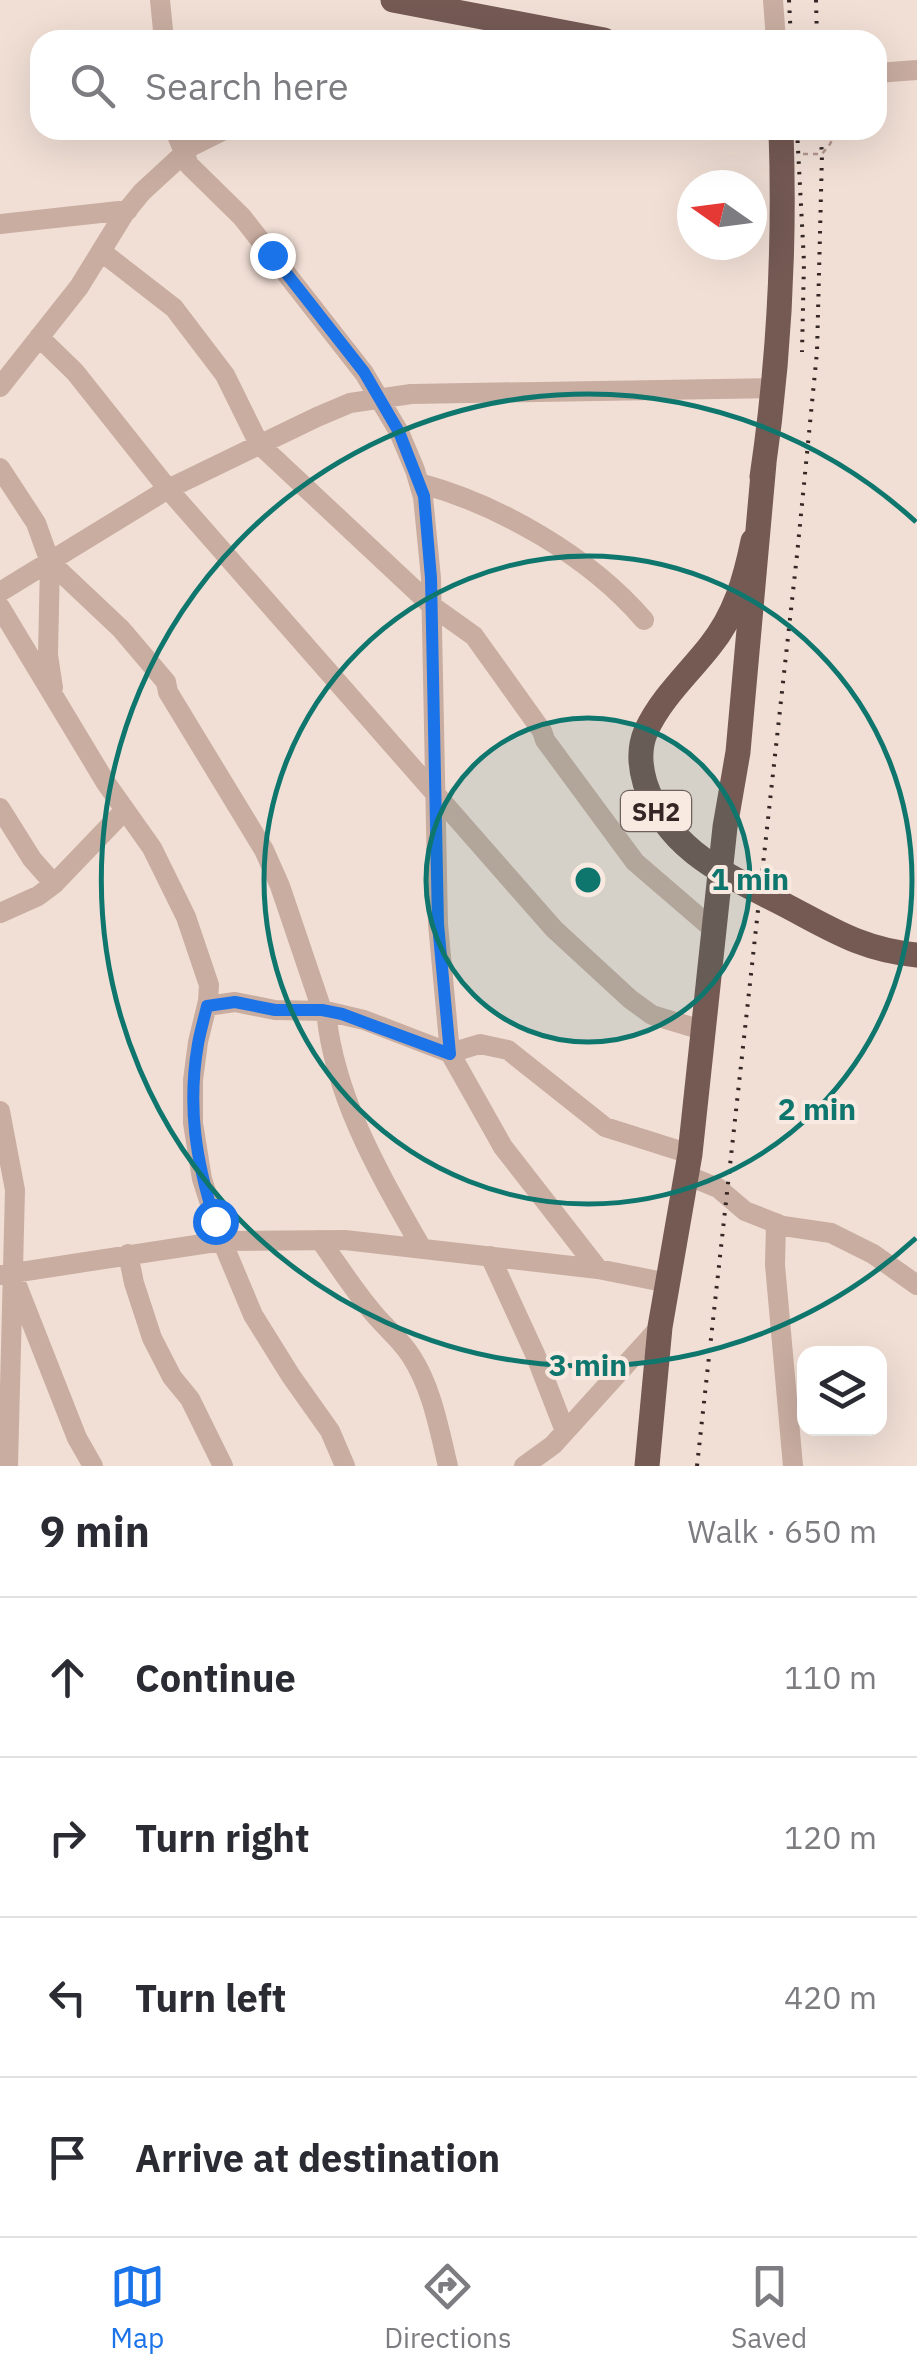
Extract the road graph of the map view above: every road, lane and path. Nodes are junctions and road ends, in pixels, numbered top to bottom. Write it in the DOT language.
graph roads {
  1 [pos="160,0"];
  2 [pos="393,0"];
  3 [pos="773,0"];
  4 [pos="163,30"];
  5 [pos="551,30"];
  6 [pos="775,30"];
  7 [pos="917,70"];
  8 [pos="887,72"];
  9 [pos="179,140"];
  10 [pos="204,140"];
  11 [pos="832,140"];
  12 [pos="782,141"];
  13 [pos="183,153"];
  14 [pos="128,210"];
  15 [pos="0,224"];
  16 [pos="102,252"];
  17 [pos="40,337"];
  18 [pos="0,387"];
  19 [pos="774,388"];
  20 [pos="379,398"];
  21 [pos="259,444"];
  22 [pos="764,464"];
  23 [pos="0,468"];
  24 [pos="419,483"];
  25 [pos="168,489"];
  26 [pos="50,562"];
  27 [pos="0,592"];
  28 [pos="0,606"];
  29 [pos="432,606"];
  30 [pos="644,620"];
  31 [pos="712,644"];
  32 [pos="748,649"];
  33 [pos="54,696"];
  34 [pos="435,793"];
  35 [pos="0,808"];
  36 [pos="124,811"];
  37 [pos="54,884"];
  38 [pos="0,913"];
  39 [pos="714,930"];
  40 [pos="917,956"];
  41 [pos="207,1006"];
  42 [pos="324,1011"];
  43 [pos="702,1030"];
  44 [pos="450,1054"];
  45 [pos="0,1111"];
  46 [pos="5,1154"];
  47 [pos="688,1164"];
  48 [pos="776,1223"];
  49 [pos="320,1240"];
  50 [pos="222,1241"];
  51 [pos="421,1247"];
  52 [pos="128,1254"];
  53 [pos="490,1256"];
  54 [pos="598,1269"];
  55 [pos="6,1273"];
  56 [pos="634,1276"];
  57 [pos="668,1283"];
  58 [pos="917,1285"];
  59 [pos="661,1319"];
  60 [pos="565,1432"];
  61 [pos="8,1466"];
  62 [pos="93,1466"];
  63 [pos="223,1466"];
  64 [pos="346,1466"];
  65 [pos="448,1466"];
  66 [pos="524,1466"];
  67 [pos="646,1466"];
  68 [pos="794,1466"];
  1 -- 4 [label="street"];
  2 -- 5 [label="main road"];
  3 -- 6 [label="street"];
  7 -- 8 [label="street"];
  9 -- 13 [label="street"];
  10 -- 13 [label="street"];
  11 -- 12 [label="path"];
  12 -- 19 [label="main road, SH2"];
  13 -- 14 [label="street"];
  13 -- 20 [label="street"];
  14 -- 15 [label="street"];
  14 -- 16 [label="street"];
  16 -- 17 [label="street"];
  16 -- 21 [label="street"];
  17 -- 18 [label="street"];
  17 -- 25 [label="street"];
  19 -- 20 [label="street"];
  19 -- 22 [label="main road, SH2"];
  20 -- 21 [label="street"];
  20 -- 24 [label="street"];
  21 -- 25 [label="street"];
  21 -- 29 [label="street"];
  22 -- 31 [label="main road, SH2, bridge"];
  22 -- 32 [label="main road"];
  23 -- 26 [label="street"];
  24 -- 29 [label="street"];
  24 -- 30 [label="street"];
  25 -- 26 [label="street"];
  25 -- 34 [label="street"];
  26 -- 27 [label="street"];
  26 -- 33 [label="street"];
  26 -- 42 [label="street"];
  28 -- 33 [label="street"];
  29 -- 34 [label="street"];
  29 -- 39 [label="street"];
  31 -- 32 [label="main road"];
  31 -- 40 [label="main road, SH2, bridge"];
  32 -- 39 [label="main road"];
  33 -- 36 [label="street"];
  34 -- 43 [label="street"];
  34 -- 44 [label="street"];
  35 -- 37 [label="street"];
  36 -- 37 [label="street"];
  36 -- 41 [label="street"];
  37 -- 38 [label="street"];
  39 -- 43 [label="main road"];
  41 -- 42 [label="street"];
  41 -- 50 [label="street"];
  42 -- 44 [label="street"];
  42 -- 51 [label="street"];
  43 -- 47 [label="main road"];
  44 -- 47 [label="street"];
  44 -- 54 [label="street"];
  45 -- 46 [label="street"];
  46 -- 55 [label="street"];
  47 -- 48 [label="street"];
  47 -- 57 [label="main road"];
  48 -- 58 [label="street"];
  48 -- 68 [label="street"];
  49 -- 50 [label="street"];
  49 -- 51 [label="street"];
  49 -- 65 [label="street"];
  50 -- 52 [label="street"];
  50 -- 64 [label="street"];
  51 -- 53 [label="street"];
  52 -- 55 [label="street"];
  52 -- 63 [label="street"];
  53 -- 54 [label="street"];
  53 -- 60 [label="street"];
  54 -- 56 [label="street"];
  55 -- 61 [label="street"];
  55 -- 62 [label="street"];
  56 -- 57 [label="street"];
  56 -- 59 [label="street"];
  57 -- 59 [label="main road"];
  59 -- 60 [label="street"];
  59 -- 67 [label="main road"];
  60 -- 66 [label="street"];
}
